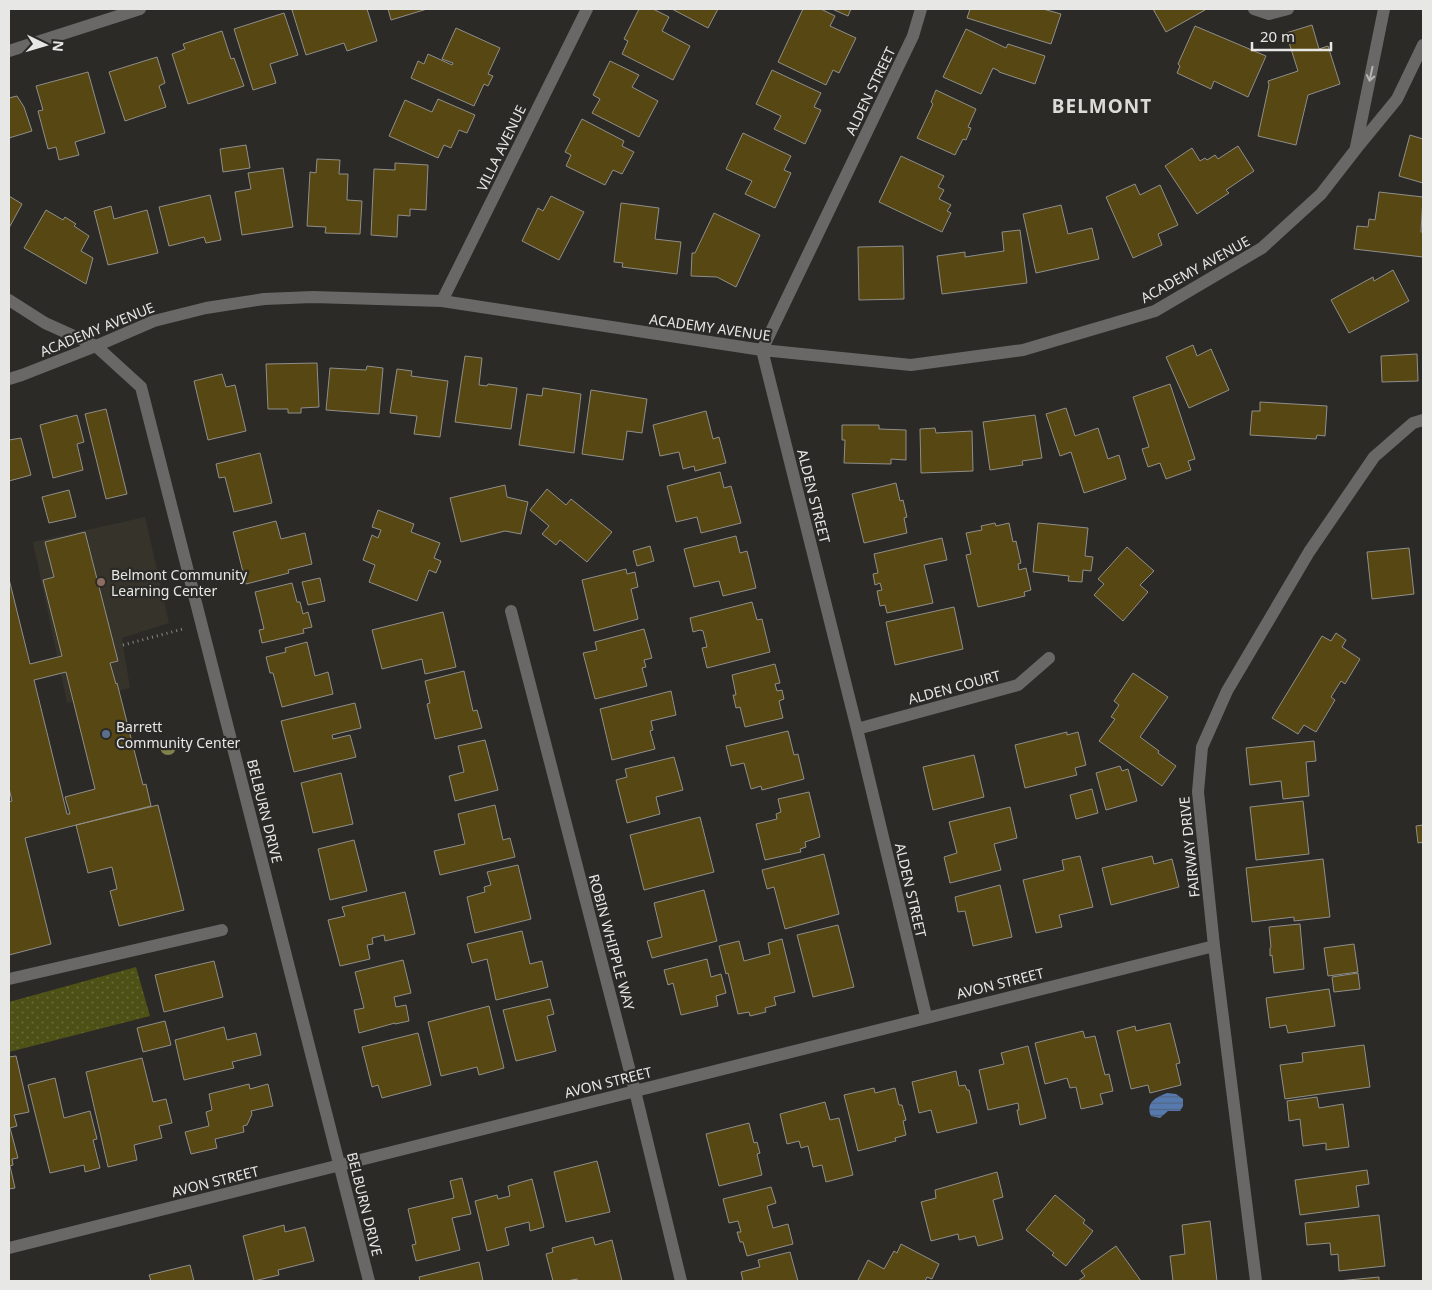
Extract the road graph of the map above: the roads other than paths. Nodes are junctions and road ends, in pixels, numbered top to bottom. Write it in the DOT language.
graph roads {
  1 [pos="140,9"];
  2 [pos="587,9"];
  3 [pos="921,9"];
  4 [pos="1254,9"];
  5 [pos="1288,9"];
  6 [pos="1384,9"];
  7 [pos="1423,45"];
  8 [pos="9,51"];
  9 [pos="1356,149"];
  10 [pos="9,300"];
  11 [pos="442,301"];
  12 [pos="96,346"];
  13 [pos="762,350"];
  14 [pos="9,379"];
  15 [pos="1423,420"];
  16 [pos="511,611"];
  17 [pos="1049,658"];
  18 [pos="858,729"];
  19 [pos="222,930"];
  20 [pos="1214,946"];
  21 [pos="9,979"];
  22 [pos="926,1016"];
  23 [pos="635,1091"];
  24 [pos="340,1165"];
  25 [pos="9,1248"];
  26 [pos="369,1281"];
  27 [pos="681,1281"];
  28 [pos="1256,1281"];
  1 -- 8 [label="street"];
  2 -- 11 [label="street, VILLA AVENUE"];
  3 -- 13 [label="street, ALDEN STREET"];
  4 -- 5 [label="street"];
  6 -- 9 [label="street, ACADEMY AVENUE, one-way"];
  7 -- 9 [label="street, ACADEMY AVENUE"];
  9 -- 13 [label="street, ACADEMY AVENUE"];
  10 -- 12 [label="street, BELBURN DRIVE"];
  11 -- 12 [label="street, ACADEMY AVENUE"];
  11 -- 13 [label="street, ACADEMY AVENUE"];
  12 -- 14 [label="street, ACADEMY AVENUE"];
  12 -- 24 [label="street, BELBURN DRIVE"];
  13 -- 18 [label="street, ALDEN STREET"];
  15 -- 20 [label="street, FAIRWAY DRIVE"];
  16 -- 23 [label="street, ROBIN WHIPPLE WAY"];
  17 -- 18 [label="street, ALDEN COURT"];
  18 -- 22 [label="street, ALDEN STREET"];
  19 -- 21 [label="street"];
  20 -- 22 [label="street, AVON STREET"];
  20 -- 28 [label="street, FAIRWAY DRIVE"];
  22 -- 23 [label="street, AVON STREET"];
  23 -- 24 [label="street, AVON STREET"];
  23 -- 27 [label="street, ROBIN WHIPPLE WAY"];
  24 -- 25 [label="street, AVON STREET"];
  24 -- 26 [label="street, BELBURN DRIVE"];
}
